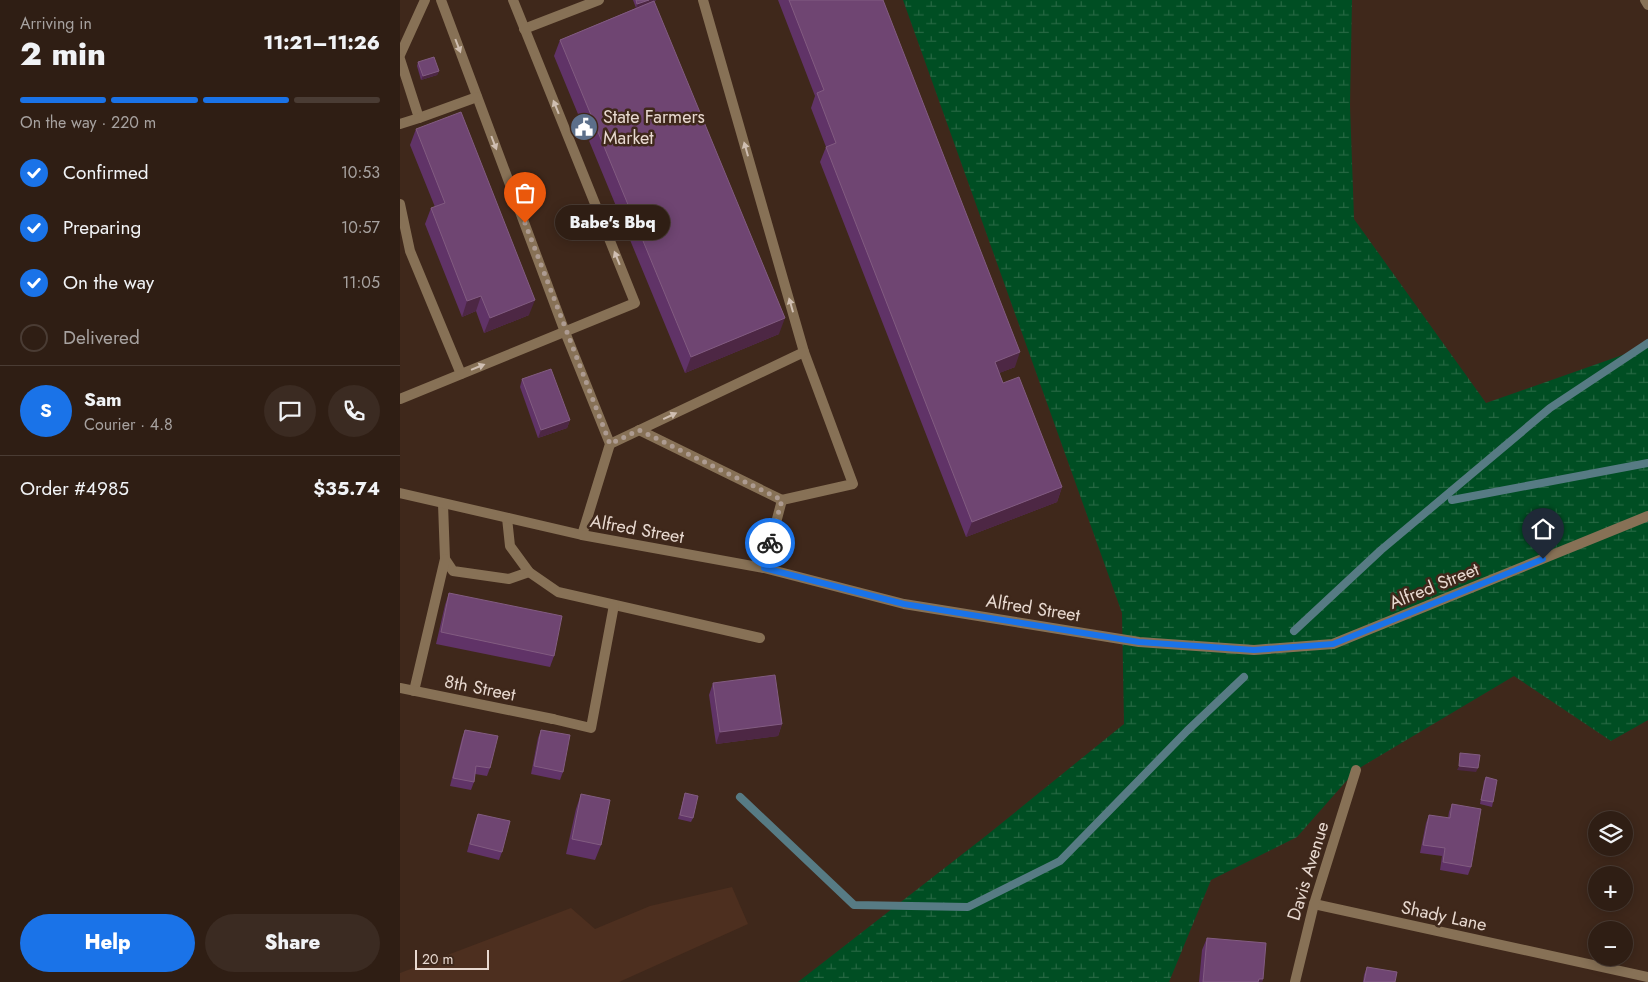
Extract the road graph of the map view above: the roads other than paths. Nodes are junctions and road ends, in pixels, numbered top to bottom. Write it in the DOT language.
graph roads {
  1 [pos="425,0"];
  2 [pos="441,0"];
  3 [pos="513,0"];
  4 [pos="600,0"];
  5 [pos="703,0"];
  6 [pos="1645,0"];
  7 [pos="1648,5"];
  8 [pos="524,29"];
  9 [pos="400,55"];
  10 [pos="400,59"];
  11 [pos="477,97"];
  12 [pos="419,118"];
  13 [pos="400,124"];
  14 [pos="400,204"];
  15 [pos="565,332"];
  16 [pos="804,352"];
  17 [pos="461,374"];
  18 [pos="400,399"];
  19 [pos="639,430"];
  20 [pos="610,444"];
  21 [pos="400,493"];
  22 [pos="782,500"];
  23 [pos="443,504"];
  24 [pos="1648,516"];
  25 [pos="507,518"];
  26 [pos="582,535"];
  27 [pos="445,559"];
  28 [pos="764,568"];
  29 [pos="529,572"];
  30 [pos="614,605"];
  31 [pos="760,638"];
  32 [pos="400,688"];
  33 [pos="414,691"];
  34 [pos="1356,770"];
  35 [pos="1314,904"];
  36 [pos="1648,977"];
  37 [pos="1295,982"];
  1 -- 9 [label="street"];
  2 -- 11 [label="street, one-way"];
  3 -- 8 [label="street"];
  4 -- 8 [label="street"];
  16 -- 5 [label="street, one-way"];
  6 -- 7 [label="street"];
  15 -- 8 [label="street, one-way"];
  10 -- 12 [label="street"];
  11 -- 12 [label="street"];
  11 -- 15 [label="street, one-way"];
  12 -- 13 [label="street"];
  14 -- 17 [label="street"];
  17 -- 15 [label="street, one-way"];
  15 -- 20 [label="street"];
  19 -- 16 [label="street, one-way"];
  16 -- 22 [label="street"];
  17 -- 18 [label="street"];
  19 -- 20 [label="street"];
  19 -- 22 [label="street"];
  20 -- 26 [label="street"];
  21 -- 23 [label="street, Alfred Street"];
  22 -- 28 [label="street"];
  23 -- 25 [label="street, Alfred Street"];
  23 -- 27 [label="street"];
  24 -- 28 [label="street, Alfred Street"];
  25 -- 26 [label="street, Alfred Street"];
  25 -- 29 [label="street"];
  26 -- 28 [label="street, Alfred Street"];
  27 -- 29 [label="street"];
  27 -- 33 [label="street"];
  29 -- 30 [label="street"];
  30 -- 31 [label="street"];
  30 -- 33 [label="street, 8th Street"];
  32 -- 33 [label="street, 8th Street"];
  34 -- 35 [label="street, Davis Avenue"];
  35 -- 36 [label="street, Shady Lane"];
  35 -- 37 [label="street, Davis Avenue"];
}
